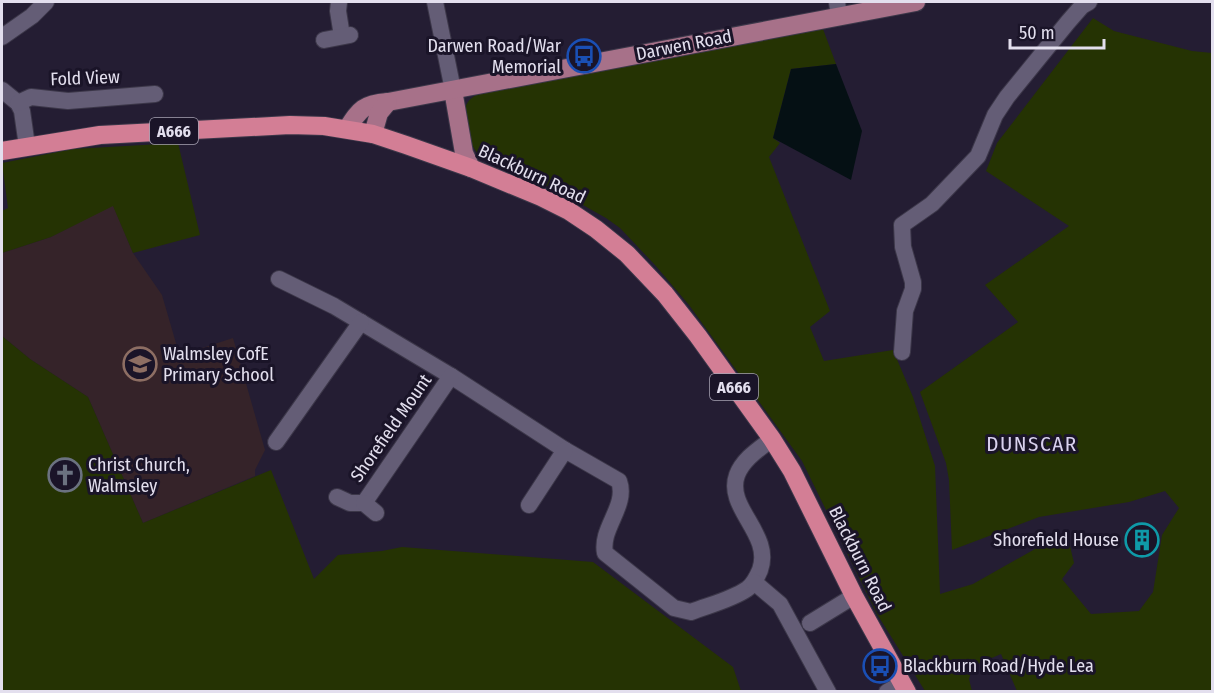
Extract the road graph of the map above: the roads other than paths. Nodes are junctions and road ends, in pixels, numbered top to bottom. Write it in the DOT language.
graph roads {
  1 [pos="46,2"];
  2 [pos="339,2"];
  3 [pos="435,2"];
  4 [pos="916,2"];
  5 [pos="1089,2"];
  6 [pos="838,9"];
  7 [pos="2,37"];
  8 [pos="324,40"];
  9 [pos="2,90"];
  10 [pos="453,90"];
  11 [pos="155,94"];
  12 [pos="388,102"];
  13 [pos="18,103"];
  14 [pos="347,129"];
  15 [pos="373,134"];
  16 [pos="27,146"];
  17 [pos="2,151"];
  18 [pos="471,168"];
  19 [pos="279,279"];
  20 [pos="361,322"];
  21 [pos="902,352"];
  22 [pos="451,376"];
  23 [pos="278,432"];
  24 [pos="772,439"];
  25 [pos="565,450"];
  26 [pos="337,497"];
  27 [pos="534,503"];
  28 [pos="754,582"];
  29 [pos="854,596"];
  30 [pos="810,623"];
  31 [pos="898,689"];
  32 [pos="828,692"];
  1 -- 7 [label="street"];
  2 -- 8 [label="street"];
  3 -- 10 [label="street"];
  4 -- 6 [label="main road, Darwen Road"];
  5 -- 21 [label="street"];
  6 -- 10 [label="main road, Darwen Road"];
  9 -- 13 [label="street"];
  10 -- 12 [label="main road, Darwen Road"];
  10 -- 18 [label="main road"];
  11 -- 13 [label="street, Fold View"];
  12 -- 14 [label="main road, Darwen Road"];
  12 -- 15 [label="main road"];
  13 -- 16 [label="street"];
  14 -- 15 [label="highway, Blackburn Road / A666"];
  14 -- 16 [label="highway, Blackburn Road / A666"];
  15 -- 18 [label="highway, Blackburn Road / A666"];
  16 -- 17 [label="highway, Blackburn Road / A666"];
  18 -- 24 [label="highway, Blackburn Road / A666"];
  19 -- 20 [label="street, Shorefield Mount"];
  20 -- 22 [label="street, Shorefield Mount"];
  20 -- 23 [label="street"];
  22 -- 25 [label="street, Shorefield Mount"];
  22 -- 26 [label="street, Shorefield Mount"];
  24 -- 28 [label="street"];
  24 -- 29 [label="highway, Blackburn Road / A666"];
  25 -- 27 [label="street"];
  25 -- 28 [label="street, Shorefield Mount"];
  28 -- 32 [label="street"];
  29 -- 30 [label="street"];
  29 -- 31 [label="highway, Blackburn Road / A666"];
}
